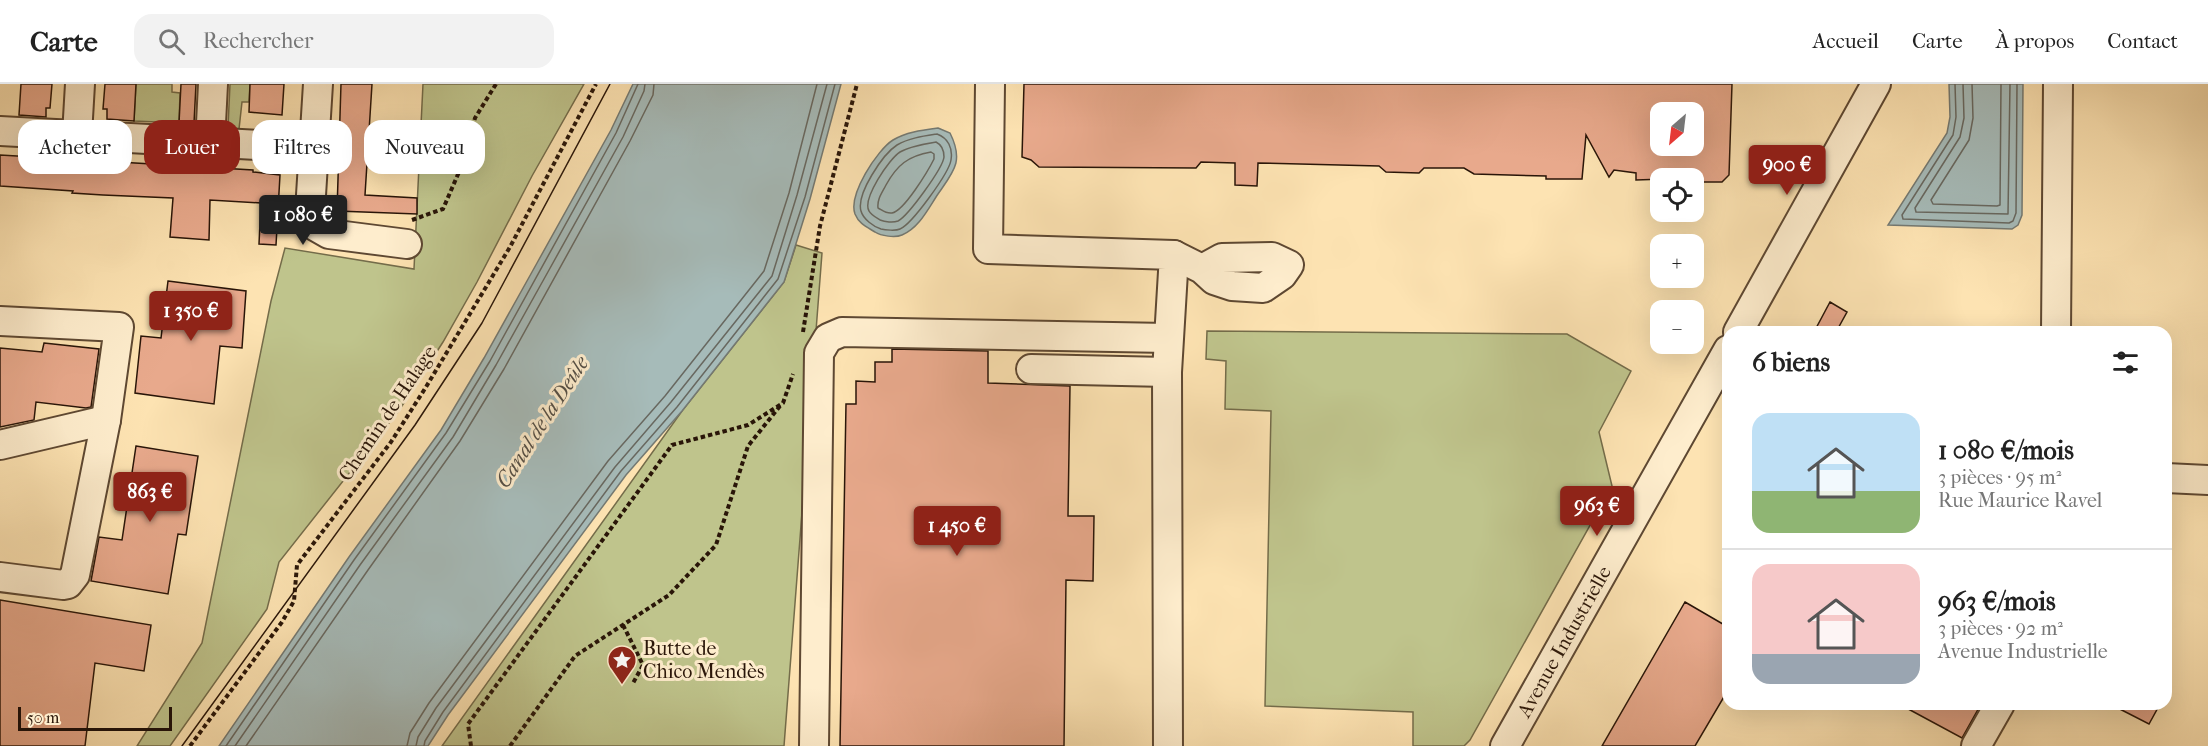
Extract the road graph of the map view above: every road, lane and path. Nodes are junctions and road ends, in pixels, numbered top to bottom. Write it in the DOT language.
graph roads {
  1 [pos="80,84"];
  2 [pos="213,84"];
  3 [pos="318,84"];
  4 [pos="496,84"];
  5 [pos="596,84"];
  6 [pos="857,84"];
  7 [pos="990,84"];
  8 [pos="1876,84"];
  9 [pos="2058,84"];
  10 [pos="78,120"];
  11 [pos="211,120"];
  12 [pos="316,120"];
  13 [pos="0,130"];
  14 [pos="18,131"];
  15 [pos="312,174"];
  16 [pos="442,209"];
  17 [pos="407,244"];
  18 [pos="1174,255"];
  19 [pos="1202,269"];
  20 [pos="0,321"];
  21 [pos="1741,326"];
  22 [pos="2056,326"];
  23 [pos="1168,338"];
  24 [pos="802,339"];
  25 [pos="1722,361"];
  26 [pos="1031,369"];
  27 [pos="794,372"];
  28 [pos="1167,372"];
  29 [pos="783,404"];
  30 [pos="106,420"];
  31 [pos="0,445"];
  32 [pos="2172,478"];
  33 [pos="2208,480"];
  34 [pos="0,577"];
  35 [pos="623,625"];
  36 [pos="632,685"];
  37 [pos="1997,710"];
  38 [pos="190,746"];
  39 [pos="471,746"];
  40 [pos="510,746"];
  41 [pos="814,746"];
  42 [pos="1168,746"];
  43 [pos="1505,746"];
  44 [pos="1976,746"];
  1 -- 10 [label="street"];
  2 -- 11 [label="street"];
  3 -- 12 [label="street"];
  4 -- 16 [label="path"];
  5 -- 38 [label="path, Chemin de Halage"];
  6 -- 24 [label="path"];
  7 -- 18 [label="street"];
  8 -- 21 [label="street"];
  9 -- 22 [label="street"];
  13 -- 14 [label="street"];
  15 -- 17 [label="street"];
  18 -- 19 [label="street"];
  18 -- 23 [label="street"];
  20 -- 30 [label="street"];
  23 -- 28 [label="street"];
  23 -- 41 [label="street"];
  25 -- 43 [label="street, Avenue Industrielle"];
  26 -- 28 [label="street"];
  27 -- 29 [label="path"];
  28 -- 42 [label="street"];
  29 -- 35 [label="path"];
  29 -- 39 [label="path"];
  30 -- 31 [label="street"];
  30 -- 34 [label="street"];
  32 -- 33 [label="street"];
  35 -- 36 [label="path"];
  35 -- 40 [label="path"];
  37 -- 44 [label="street"];
}
